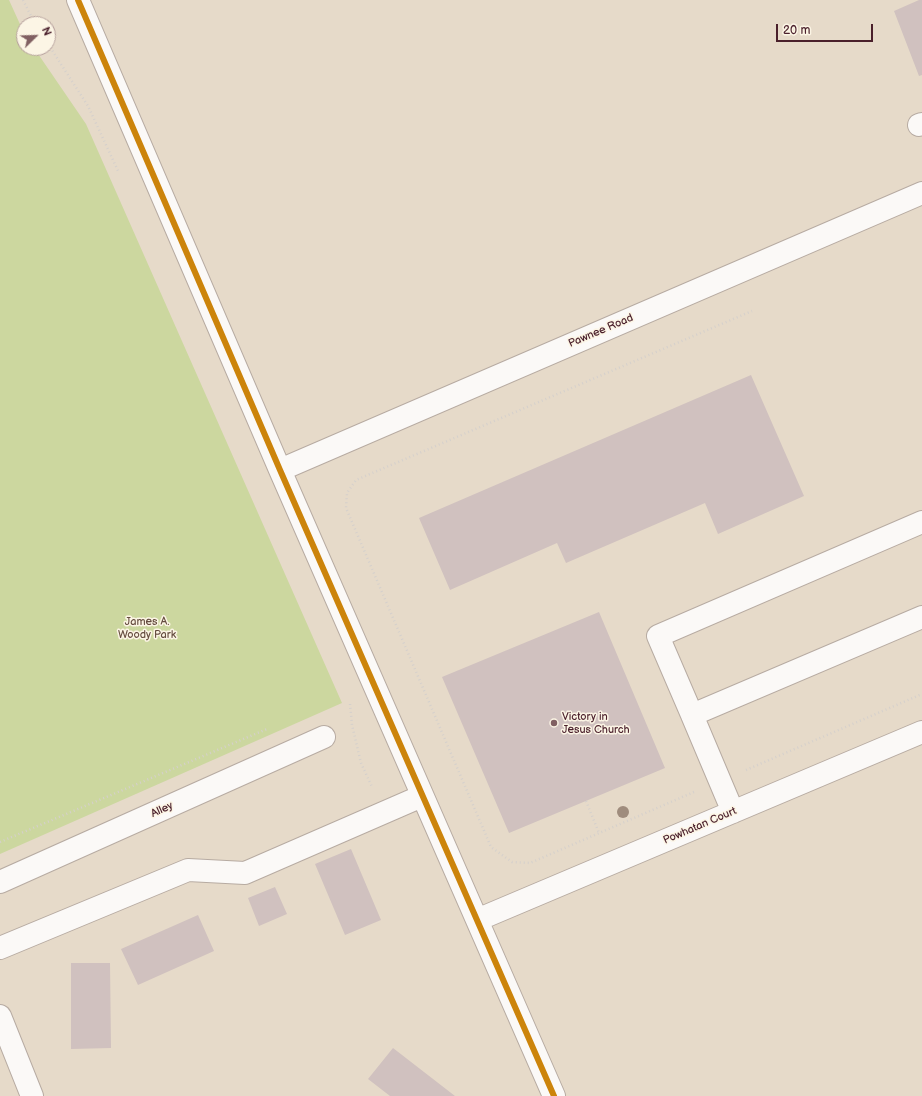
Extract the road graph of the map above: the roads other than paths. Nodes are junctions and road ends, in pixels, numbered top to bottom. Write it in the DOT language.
graph roads {
  1 [pos="78,0"];
  2 [pos="922,193"];
  3 [pos="280,470"];
  4 [pos="922,522"];
  5 [pos="922,617"];
  6 [pos="692,715"];
  7 [pos="922,732"];
  8 [pos="324,737"];
  9 [pos="422,796"];
  10 [pos="733,812"];
  11 [pos="0,882"];
  12 [pos="477,920"];
  13 [pos="0,948"];
  14 [pos="0,1016"];
  15 [pos="32,1096"];
  16 [pos="554,1096"];
  1 -- 3 [label="street"];
  2 -- 3 [label="street, Pawnee Road"];
  3 -- 9 [label="street"];
  4 -- 6 [label="street"];
  5 -- 6 [label="street"];
  6 -- 10 [label="street"];
  7 -- 10 [label="street, Powhatan Court"];
  8 -- 11 [label="street, Alley"];
  9 -- 12 [label="street"];
  9 -- 13 [label="street"];
  10 -- 12 [label="street, Powhatan Court"];
  12 -- 16 [label="street"];
  14 -- 15 [label="street"];
}
